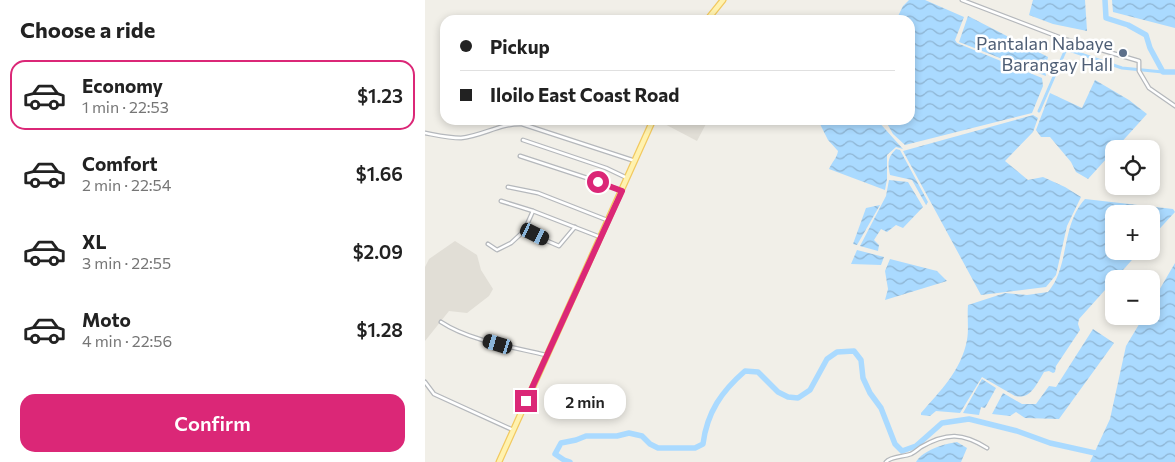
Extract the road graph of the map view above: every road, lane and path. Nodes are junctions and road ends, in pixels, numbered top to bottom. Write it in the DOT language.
graph roads {
  1 [pos="723,0"];
  2 [pos="962,0"];
  3 [pos="711,15"];
  4 [pos="1175,106"];
  5 [pos="510,125"];
  6 [pos="525,125"];
  7 [pos="651,125"];
  8 [pos="425,133"];
  9 [pos="523,140"];
  10 [pos="520,156"];
  11 [pos="635,161"];
  12 [pos="627,178"];
  13 [pos="508,187"];
  14 [pos="622,191"];
  15 [pos="501,201"];
  16 [pos="533,211"];
  17 [pos="609,221"];
  18 [pos="575,227"];
  19 [pos="524,231"];
  20 [pos="601,238"];
  21 [pos="488,244"];
  22 [pos="441,322"];
  23 [pos="548,356"];
  24 [pos="425,382"];
  25 [pos="513,430"];
  26 [pos="987,448"];
  27 [pos="499,462"];
  28 [pos="886,462"];
  1 -- 3 [label="main road"];
  2 -- 4 [label="street"];
  5 -- 8 [label="street"];
  6 -- 11 [label="street"];
  7 -- 11 [label="main road"];
  9 -- 12 [label="street"];
  10 -- 14 [label="street"];
  11 -- 12 [label="main road"];
  12 -- 14 [label="main road"];
  13 -- 17 [label="street"];
  14 -- 17 [label="main road"];
  15 -- 16 [label="street"];
  16 -- 18 [label="street"];
  16 -- 19 [label="street"];
  17 -- 20 [label="main road"];
  18 -- 19 [label="street"];
  18 -- 20 [label="street"];
  19 -- 21 [label="street"];
  20 -- 23 [label="main road"];
  22 -- 23 [label="street"];
  23 -- 25 [label="main road"];
  24 -- 25 [label="street"];
  25 -- 27 [label="main road"];
  26 -- 28 [label="street"];
}
